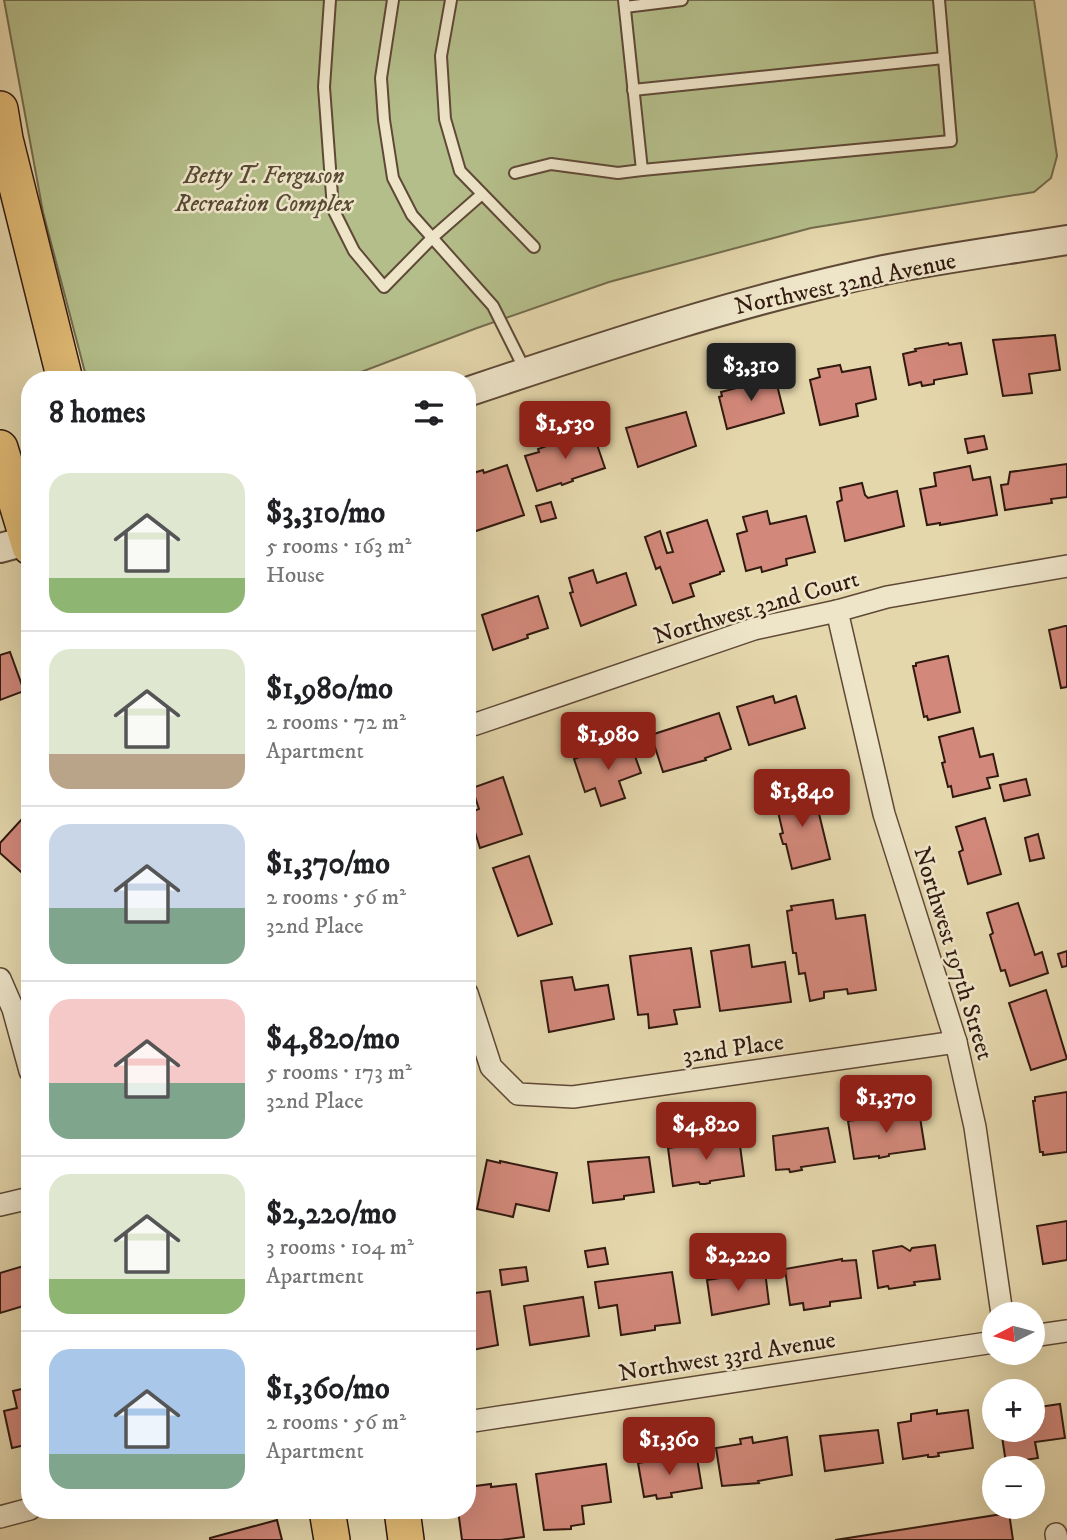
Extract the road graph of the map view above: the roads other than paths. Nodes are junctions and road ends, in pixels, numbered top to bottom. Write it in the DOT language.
graph roads {
  1 [pos="330,0"];
  2 [pos="393,0"];
  3 [pos="452,0"];
  4 [pos="682,0"];
  5 [pos="939,0"];
  6 [pos="624,3"];
  7 [pos="944,58"];
  8 [pos="633,90"];
  9 [pos="0,109"];
  10 [pos="642,170"];
  11 [pos="515,173"];
  12 [pos="482,194"];
  13 [pos="433,237"];
  14 [pos="1067,240"];
  15 [pos="534,247"];
  16 [pos="63,371"];
  17 [pos="527,372"];
  18 [pos="476,389"];
  19 [pos="0,448"];
  20 [pos="21,540"];
  21 [pos="1067,566"];
  22 [pos="837,611"];
  23 [pos="476,724"];
  24 [pos="0,979"];
  25 [pos="476,1021"];
  26 [pos="21,1038"];
  27 [pos="956,1042"];
  28 [pos="21,1200"];
  29 [pos="0,1205"];
  30 [pos="1000,1302"];
  31 [pos="1067,1331"];
  32 [pos="1045,1334"];
  33 [pos="982,1344"];
  34 [pos="476,1421"];
  35 [pos="21,1511"];
  36 [pos="0,1517"];
  37 [pos="328,1519"];
  38 [pos="404,1519"];
  39 [pos="332,1540"];
  40 [pos="407,1540"];
  1 -- 13 [label="lane"];
  2 -- 13 [label="lane"];
  3 -- 12 [label="lane"];
  4 -- 6 [label="lane"];
  5 -- 7 [label="lane"];
  6 -- 8 [label="lane"];
  7 -- 8 [label="lane"];
  7 -- 10 [label="lane"];
  8 -- 10 [label="lane"];
  9 -- 16 [label="main road"];
  10 -- 11 [label="lane"];
  12 -- 13 [label="lane"];
  12 -- 15 [label="lane"];
  13 -- 17 [label="lane"];
  14 -- 17 [label="street, Northwest 32nd Avenue"];
  17 -- 18 [label="street, Northwest 32nd Avenue"];
  19 -- 20 [label="main road"];
  21 -- 22 [label="street, Northwest 32nd Court"];
  22 -- 23 [label="street, Northwest 32nd Court"];
  22 -- 27 [label="street, Northwest 197th Street"];
  24 -- 26 [label="street"];
  25 -- 27 [label="street, 32nd Place"];
  27 -- 30 [label="street, Northwest 197th Street"];
  28 -- 29 [label="street"];
  31 -- 32 [label="street"];
  33 -- 34 [label="street, Northwest 33rd Avenue"];
  35 -- 36 [label="street"];
  37 -- 39 [label="main road"];
  38 -- 40 [label="main road"];
}
